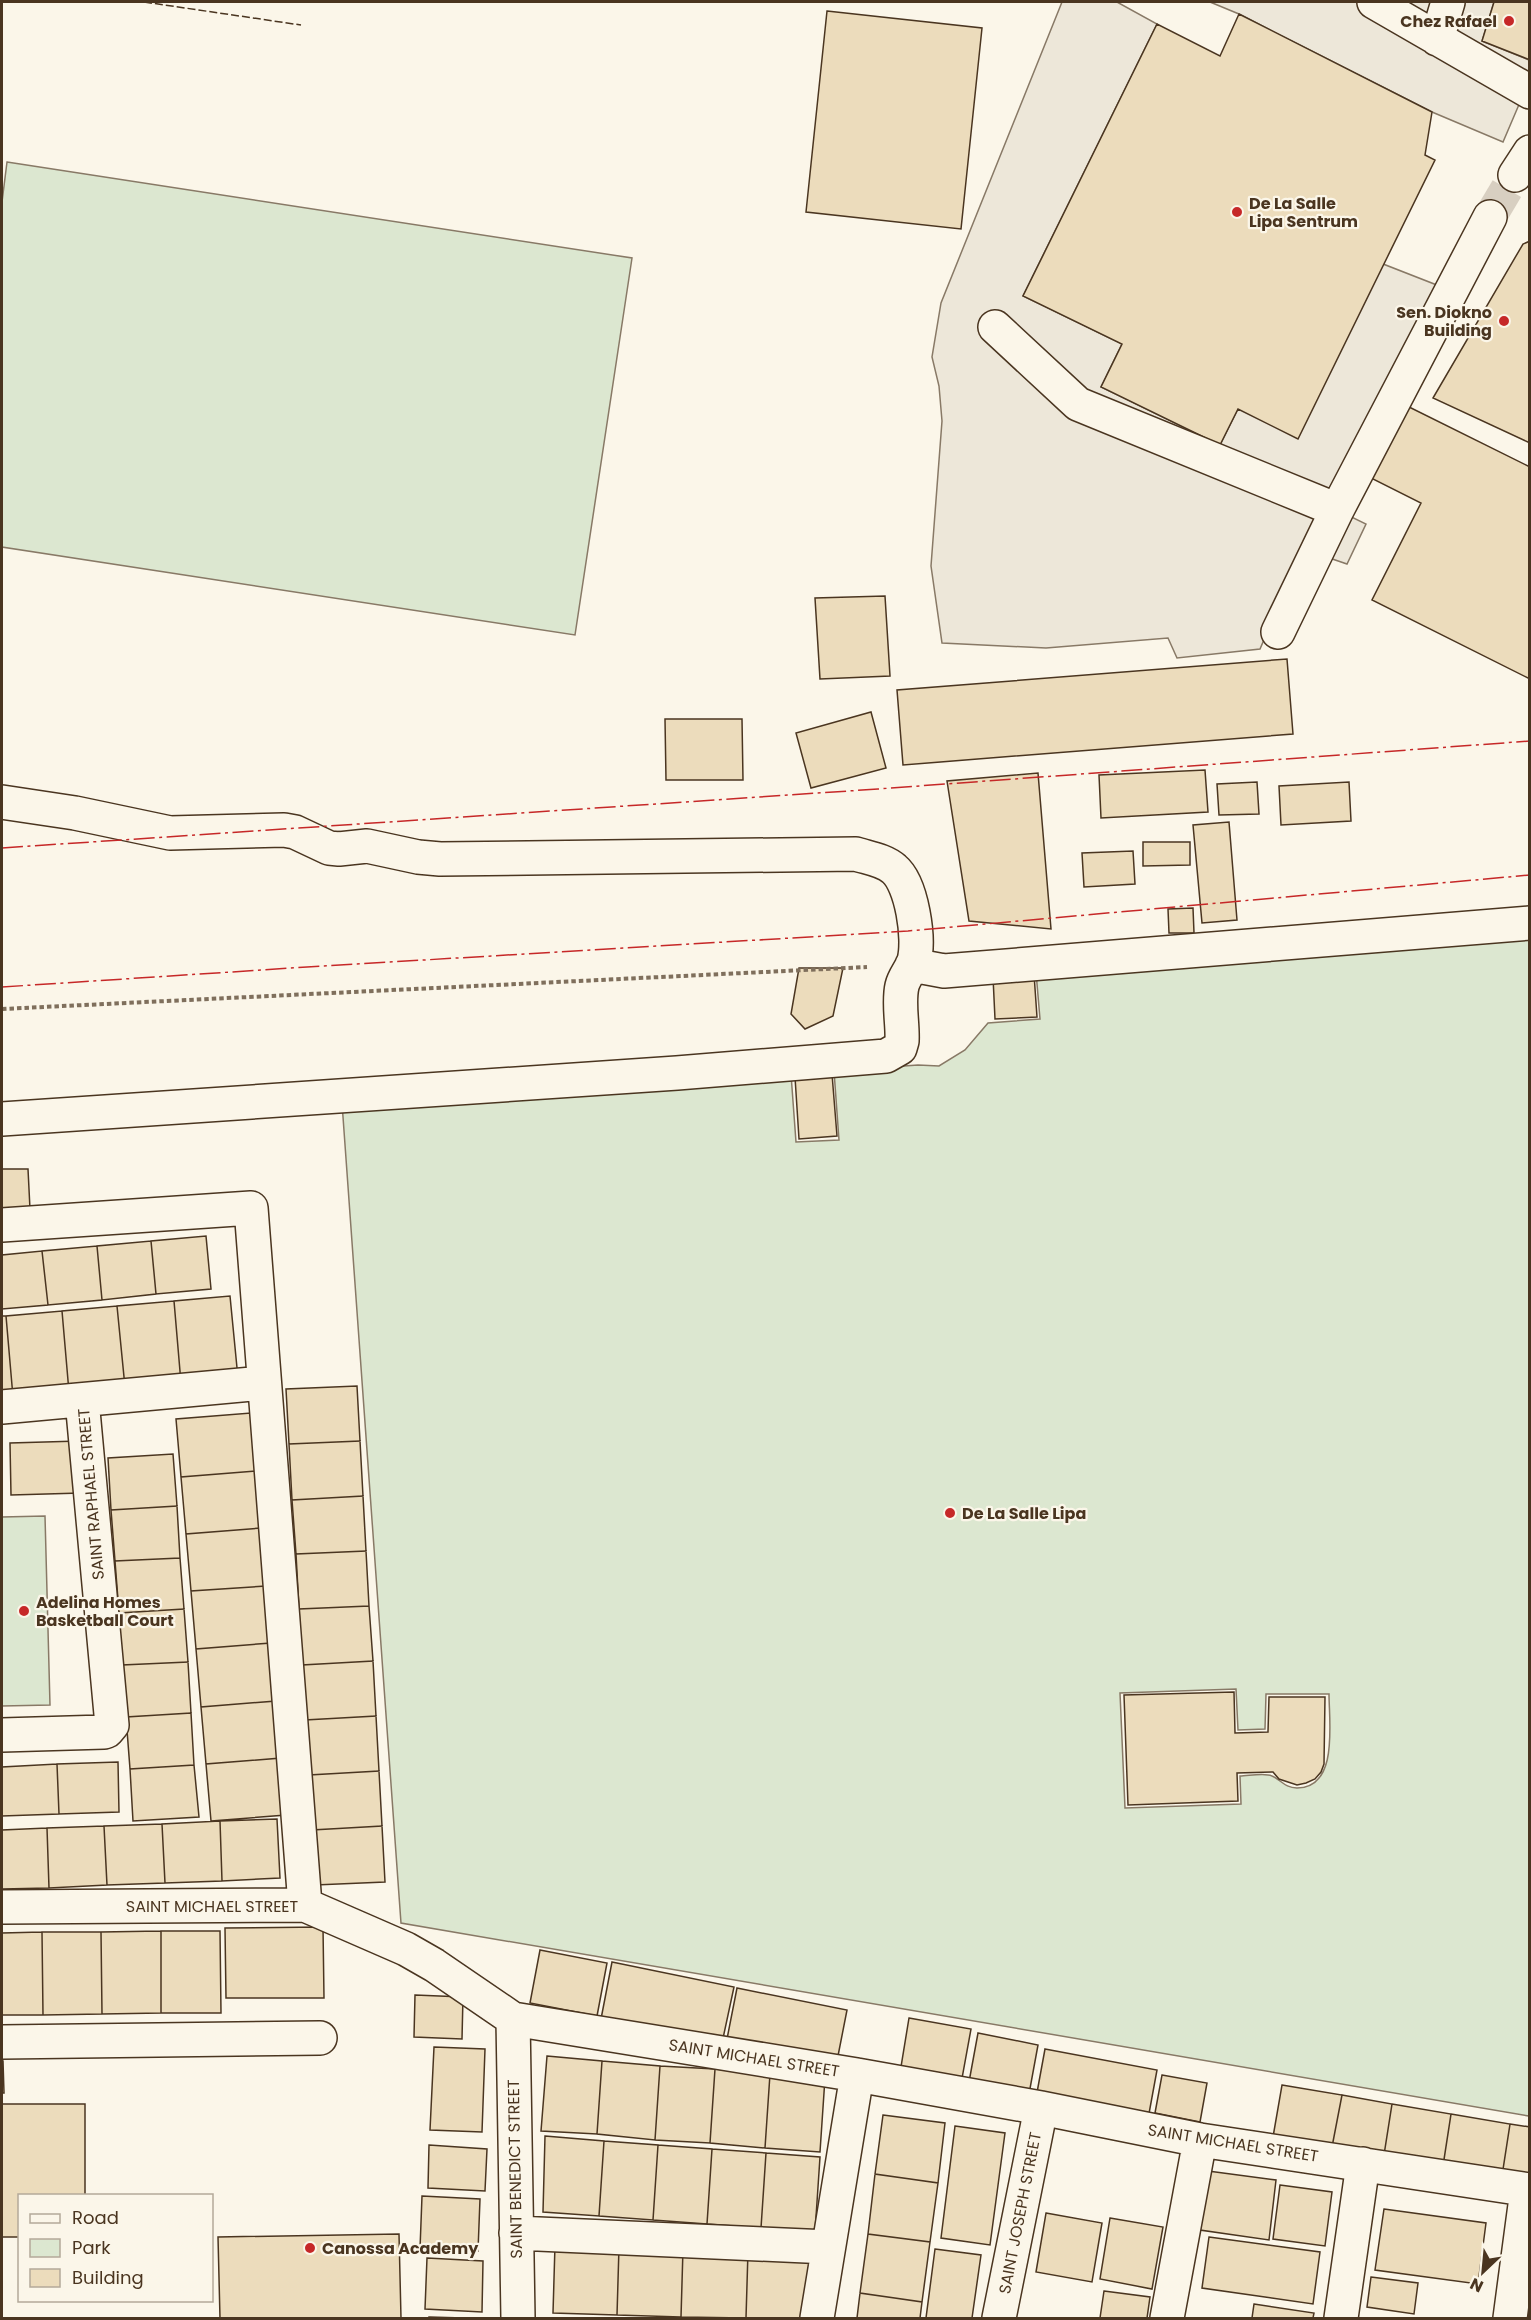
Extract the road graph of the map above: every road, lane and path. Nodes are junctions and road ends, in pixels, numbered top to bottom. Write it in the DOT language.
graph roads {
  1 [pos="1374,2"];
  2 [pos="1448,2"];
  3 [pos="1437,39"];
  4 [pos="1530,92"];
  5 [pos="1490,217"];
  6 [pos="995,327"];
  7 [pos="1337,510"];
  8 [pos="1278,632"];
  9 [pos="2,802"];
  10 [pos="1530,923"];
  11 [pos="912,965"];
  12 [pos="2,1009"];
  13 [pos="2,1119"];
  14 [pos="2,1225"];
  15 [pos="263,1383"];
  16 [pos="82,1400"];
  17 [pos="2,1407"];
  18 [pos="2,1735"];
  19 [pos="305,1905"];
  20 [pos="2,1907"];
  21 [pos="513,2019"];
  22 [pos="320,2038"];
  23 [pos="2,2042"];
  24 [pos="857,2075"];
  25 [pos="1041,2108"];
  26 [pos="1200,2140"];
  27 [pos="1364,2164"];
  28 [pos="1528,2190"];
  29 [pos="516,2233"];
  30 [pos="828,2247"];
  31 [pos="518,2319"];
  32 [pos="817,2319"];
  33 [pos="999,2319"];
  34 [pos="1167,2319"];
  35 [pos="1341,2319"];
  36 [pos="1510,2319"];
  1 -- 3 [label="street"];
  2 -- 3 [label="street"];
  3 -- 4 [label="street"];
  5 -- 7 [label="street"];
  6 -- 7 [label="street"];
  7 -- 8 [label="street"];
  9 -- 11 [label="street"];
  10 -- 11 [label="street"];
  11 -- 12 [label="path"];
  11 -- 13 [label="street"];
  14 -- 15 [label="street"];
  15 -- 16 [label="street"];
  15 -- 19 [label="street"];
  16 -- 17 [label="street"];
  16 -- 18 [label="street, SAINT RAPHAEL STREET"];
  19 -- 20 [label="street, SAINT MICHAEL STREET"];
  19 -- 21 [label="street, SAINT MICHAEL STREET"];
  21 -- 24 [label="street, SAINT MICHAEL STREET"];
  21 -- 29 [label="street, SAINT BENEDICT STREET"];
  22 -- 23 [label="street"];
  24 -- 25 [label="street, SAINT MICHAEL STREET"];
  24 -- 30 [label="street"];
  25 -- 26 [label="street, SAINT MICHAEL STREET"];
  25 -- 33 [label="street, SAINT JOSEPH STREET"];
  26 -- 27 [label="street, SAINT MICHAEL STREET"];
  26 -- 34 [label="street"];
  27 -- 28 [label="street, SAINT MICHAEL STREET"];
  27 -- 35 [label="street"];
  28 -- 36 [label="street"];
  29 -- 30 [label="street"];
  29 -- 31 [label="street, SAINT BENEDICT STREET"];
  30 -- 32 [label="street"];
}
